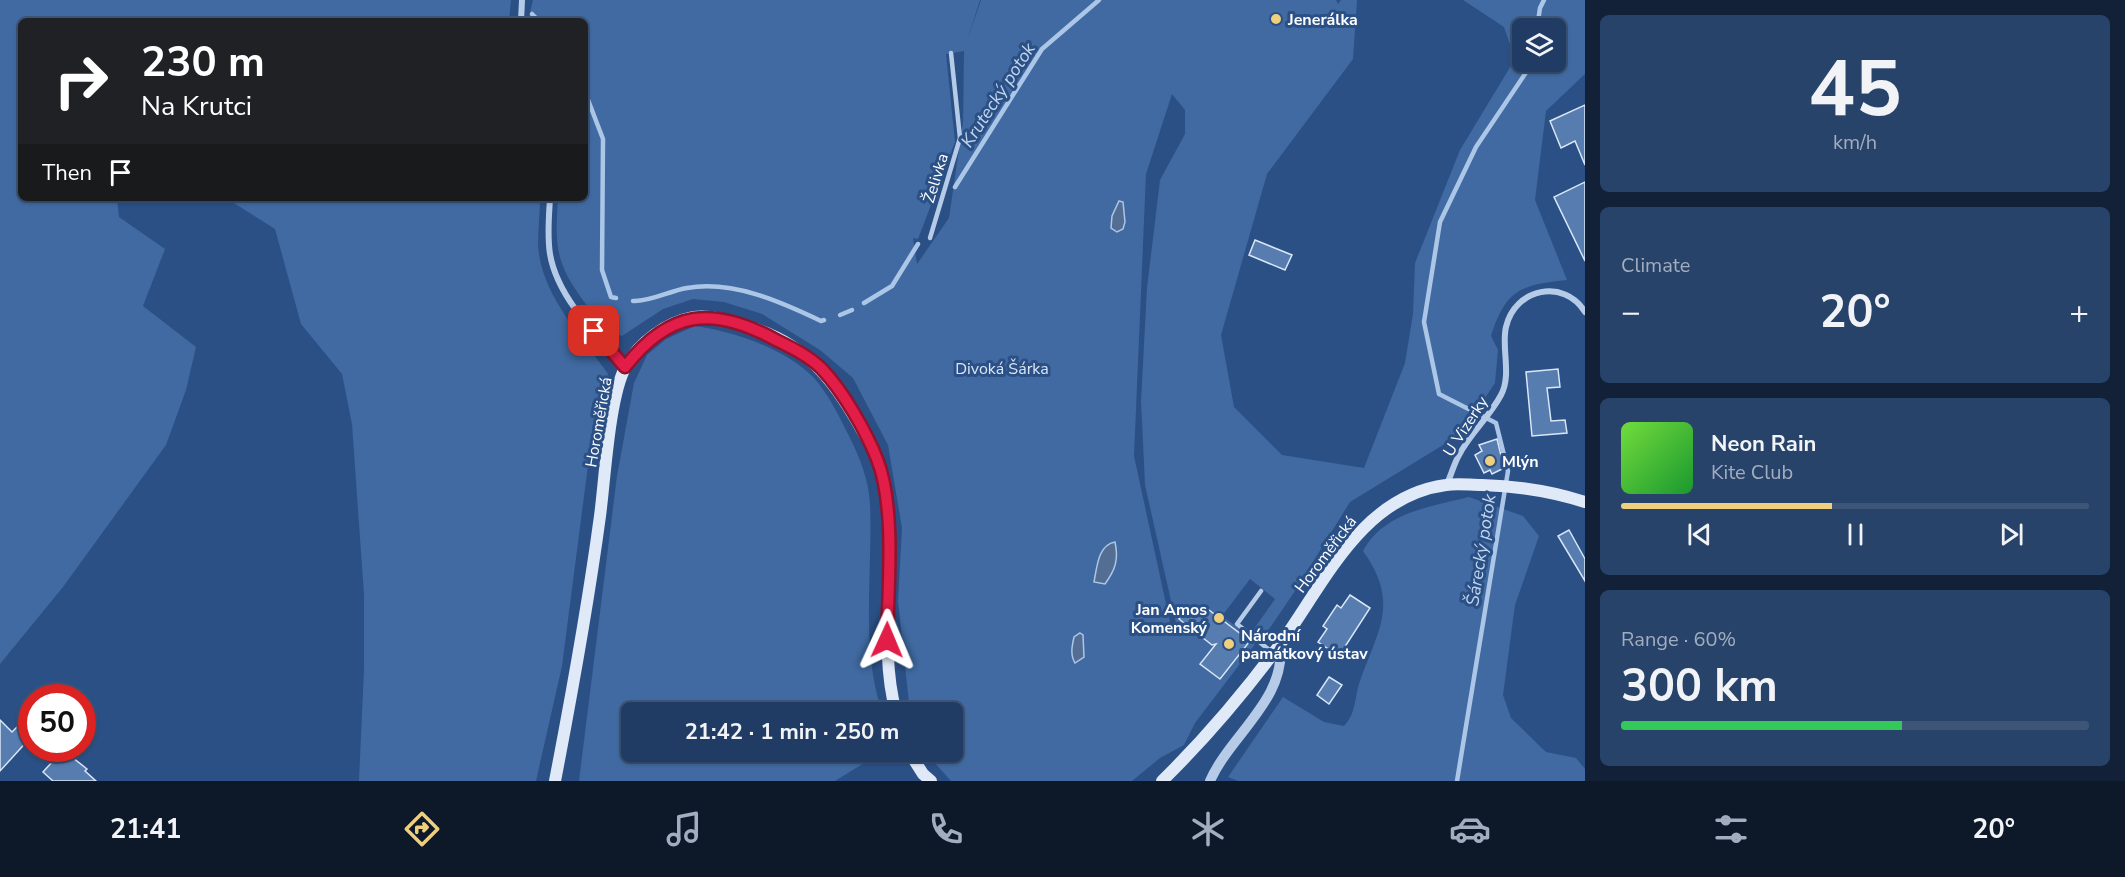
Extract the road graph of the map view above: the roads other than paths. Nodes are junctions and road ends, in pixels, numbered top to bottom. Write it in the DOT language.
graph roads {
  1 [pos="522,0"];
  2 [pos="521,18"];
  3 [pos="951,53"];
  4 [pos="550,201"];
  5 [pos="930,238"];
  6 [pos="1585,312"];
  7 [pos="625,367"];
  8 [pos="1447,484"];
  9 [pos="1585,502"];
  10 [pos="1261,591"];
  11 [pos="1276,649"];
  12 [pos="894,702"];
  13 [pos="915,762"];
  14 [pos="555,781"];
  15 [pos="931,781"];
  16 [pos="1162,781"];
  17 [pos="1210,781"];
  1 -- 2 [label="street"];
  3 -- 5 [label="lane, Želivka"];
  4 -- 7 [label="street"];
  6 -- 8 [label="street, U Vizerky"];
  7 -- 12 [label="main road, Horoměřická"];
  7 -- 14 [label="main road, Horoměřická"];
  8 -- 9 [label="main road, Horoměřická"];
  8 -- 11 [label="main road, Horoměřická"];
  10 -- 11 [label="lane"];
  11 -- 16 [label="main road, Horoměřická"];
  11 -- 17 [label="street"];
  13 -- 15 [label="main road"];
}
